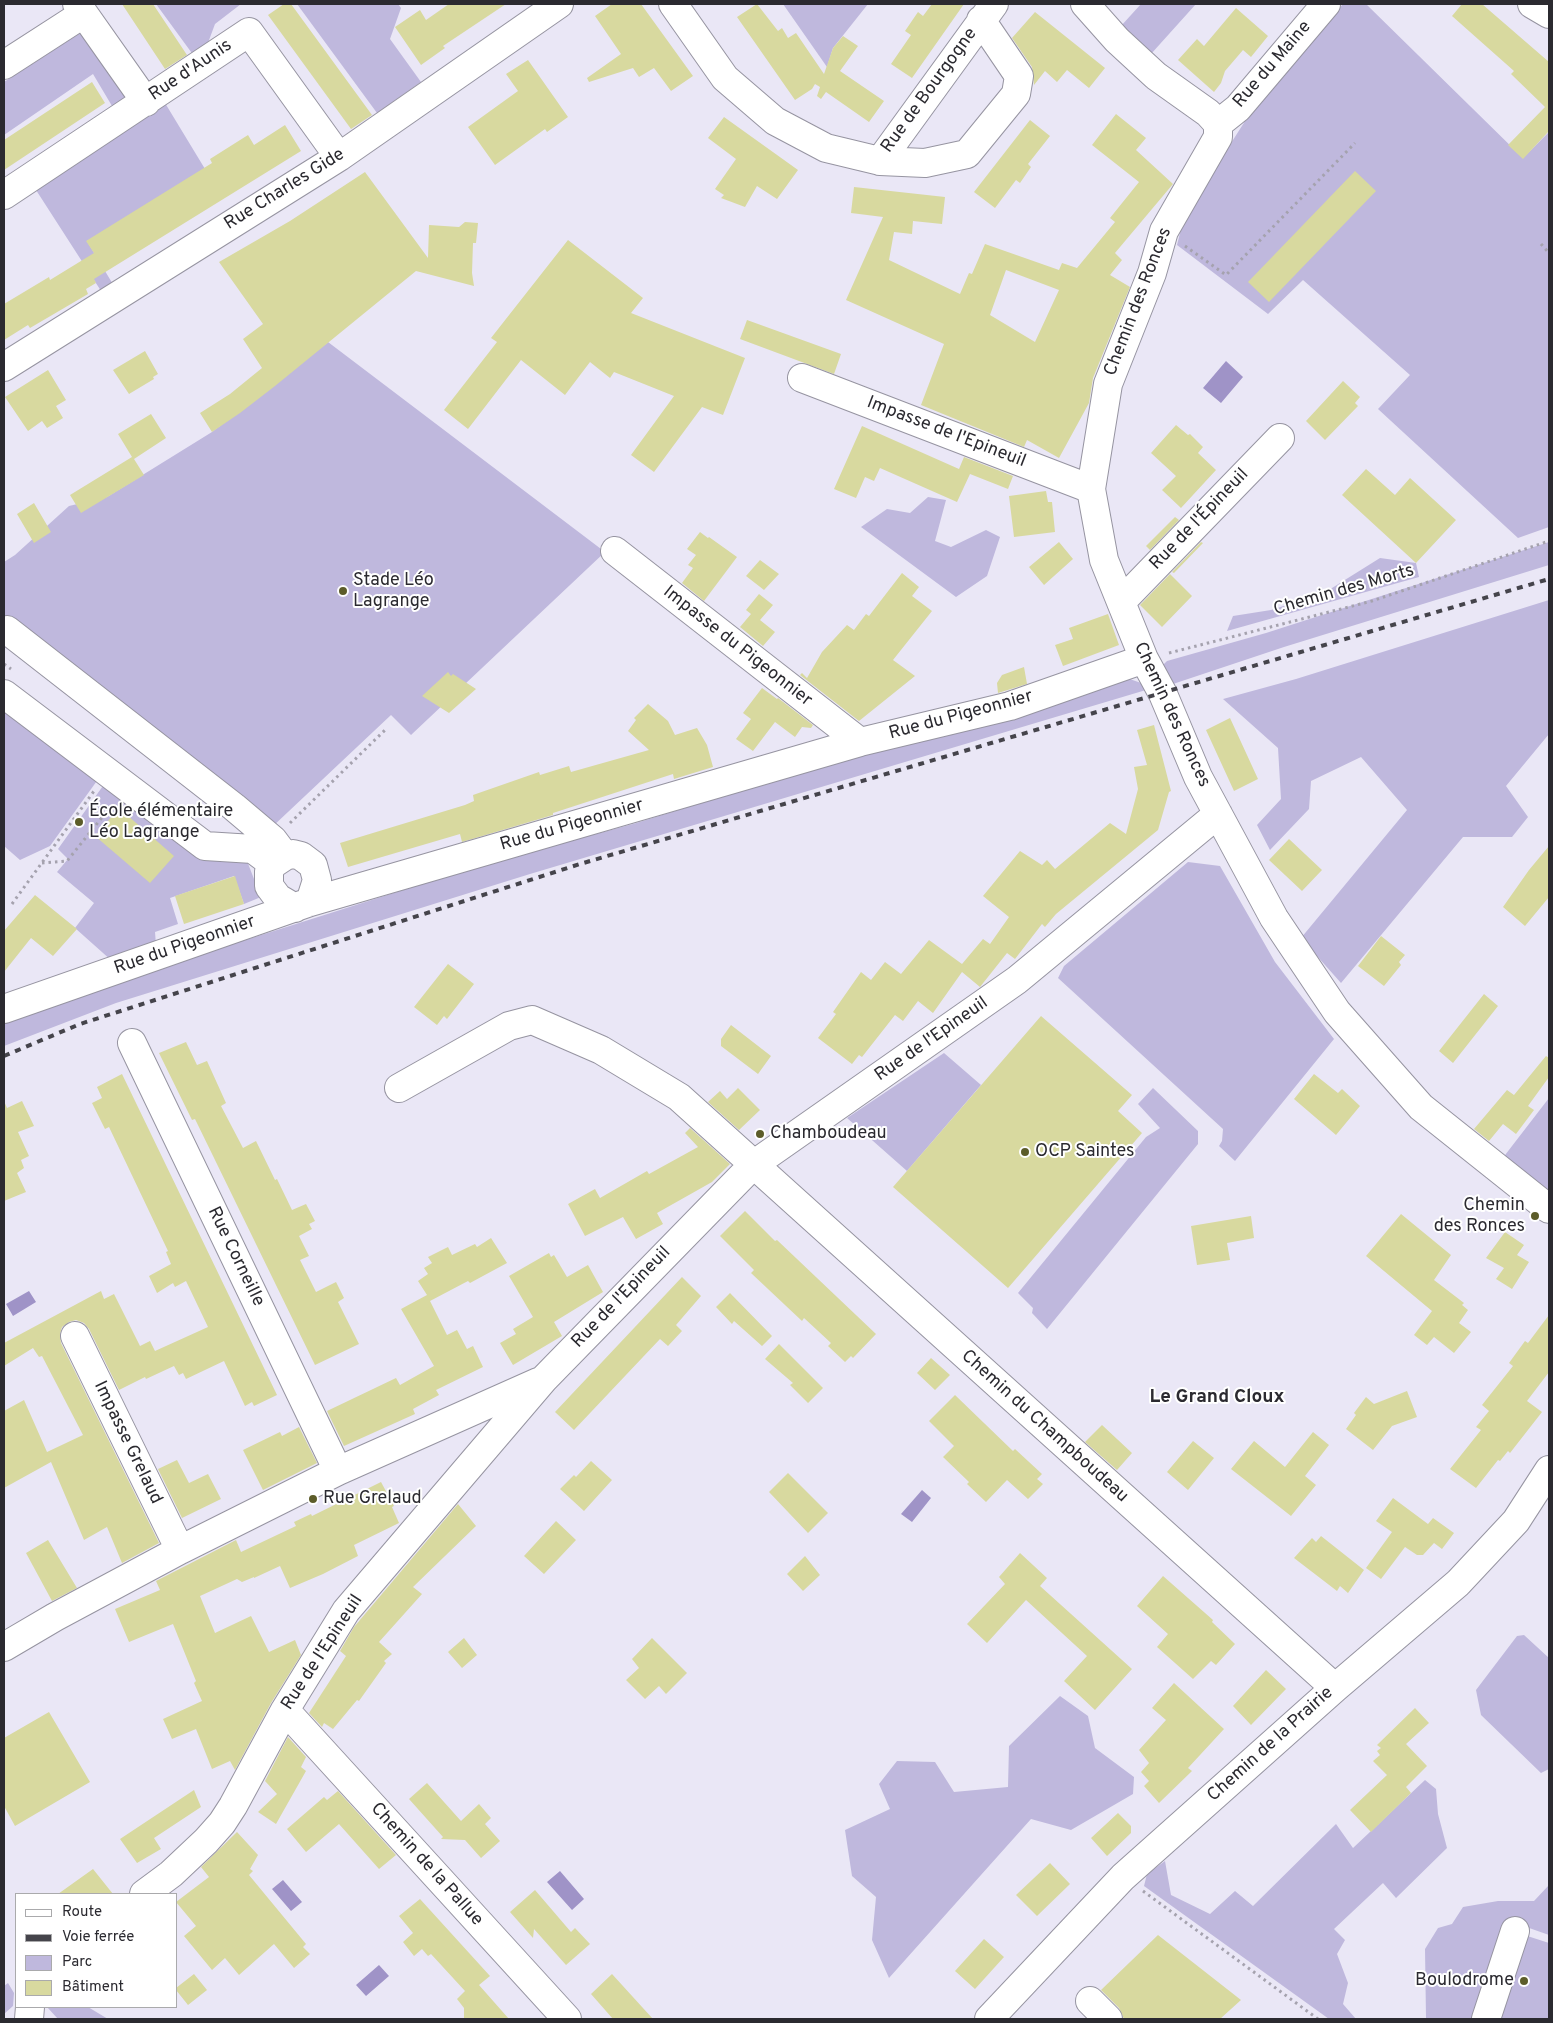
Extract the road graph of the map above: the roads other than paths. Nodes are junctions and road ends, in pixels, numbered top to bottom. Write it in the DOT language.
graph roads {
  1 [pos="560,4"];
  2 [pos="674,4"];
  3 [pos="1085,4"];
  4 [pos="1326,4"];
  5 [pos="1532,4"];
  6 [pos="80,9"];
  7 [pos="988,12"];
  8 [pos="1549,14"];
  9 [pos="4,66"];
  10 [pos="146,102"];
  11 [pos="1218,124"];
  12 [pos="339,157"];
  13 [pos="880,161"];
  14 [pos="4,195"];
  15 [pos="4,366"];
  16 [pos="802,378"];
  17 [pos="1280,438"];
  18 [pos="1091,489"];
  19 [pos="615,551"];
  20 [pos="1120,602"];
  21 [pos="4,632"];
  22 [pos="1144,659"];
  23 [pos="4,694"];
  24 [pos="860,742"];
  25 [pos="1218,814"];
  26 [pos="277,853"];
  27 [pos="303,905"];
  28 [pos="4,1009"];
  29 [pos="132,1043"];
  30 [pos="399,1088"];
  31 [pos="753,1165"];
  32 [pos="1549,1209"];
  33 [pos="75,1336"];
  34 [pos="544,1379"];
  35 [pos="1549,1470"];
  36 [pos="338,1471"];
  37 [pos="180,1550"];
  38 [pos="4,1647"];
  39 [pos="1335,1688"];
  40 [pos="285,1710"];
  41 [pos="145,1893"];
  42 [pos="1515,1931"];
  43 [pos="567,2019"];
  44 [pos="989,2019"];
  45 [pos="1486,2019"];
  1 -- 12 [label="street, Rue Charles Gide"];
  2 -- 13 [label="street, Rue de Bourgogne"];
  3 -- 11 [label="street"];
  4 -- 11 [label="street, Rue du Maine"];
  5 -- 8 [label="street"];
  6 -- 9 [label="street"];
  6 -- 10 [label="street"];
  7 -- 13 [label="street, Rue de Bourgogne"];
  7 -- 13 [label="street, Rue de Bourgogne"];
  10 -- 12 [label="street, Rue d'Aunis"];
  10 -- 14 [label="street, Rue d'Aunis"];
  11 -- 18 [label="street, Chemin des Ronces"];
  12 -- 15 [label="street, Rue Charles Gide"];
  16 -- 18 [label="street, Impasse de l'Epineuil"];
  17 -- 20 [label="street, Rue de l'Épineuil"];
  18 -- 20 [label="street, Chemin des Ronces"];
  19 -- 24 [label="street, Impasse du Pigeonnier"];
  20 -- 22 [label="street, Chemin des Ronces"];
  21 -- 26 [label="street"];
  22 -- 24 [label="street, Rue du Pigeonnier"];
  22 -- 25 [label="street, Chemin des Ronces"];
  23 -- 26 [label="street"];
  24 -- 27 [label="street, Rue du Pigeonnier"];
  25 -- 31 [label="street, Rue de l'Epineuil"];
  25 -- 32 [label="street, Chemin des Ronces"];
  26 -- 27 [label="street"];
  26 -- 27 [label="street"];
  27 -- 28 [label="street, Rue du Pigeonnier"];
  29 -- 36 [label="street, Rue Corneille"];
  30 -- 31 [label="street, Chemin du Champboudeau"];
  31 -- 34 [label="street, Rue de l'Epineuil"];
  31 -- 39 [label="street, Chemin du Champboudeau"];
  33 -- 37 [label="street, Impasse Grelaud"];
  34 -- 36 [label="street"];
  34 -- 40 [label="street, Rue de l'Epineuil"];
  35 -- 39 [label="street, Chemin de la Prairie"];
  36 -- 37 [label="street"];
  37 -- 38 [label="street"];
  39 -- 44 [label="street, Chemin de la Prairie"];
  40 -- 41 [label="street, Rue de l'Epineuil"];
  40 -- 43 [label="street, Chemin de la Pallue"];
  42 -- 45 [label="street"];
}
